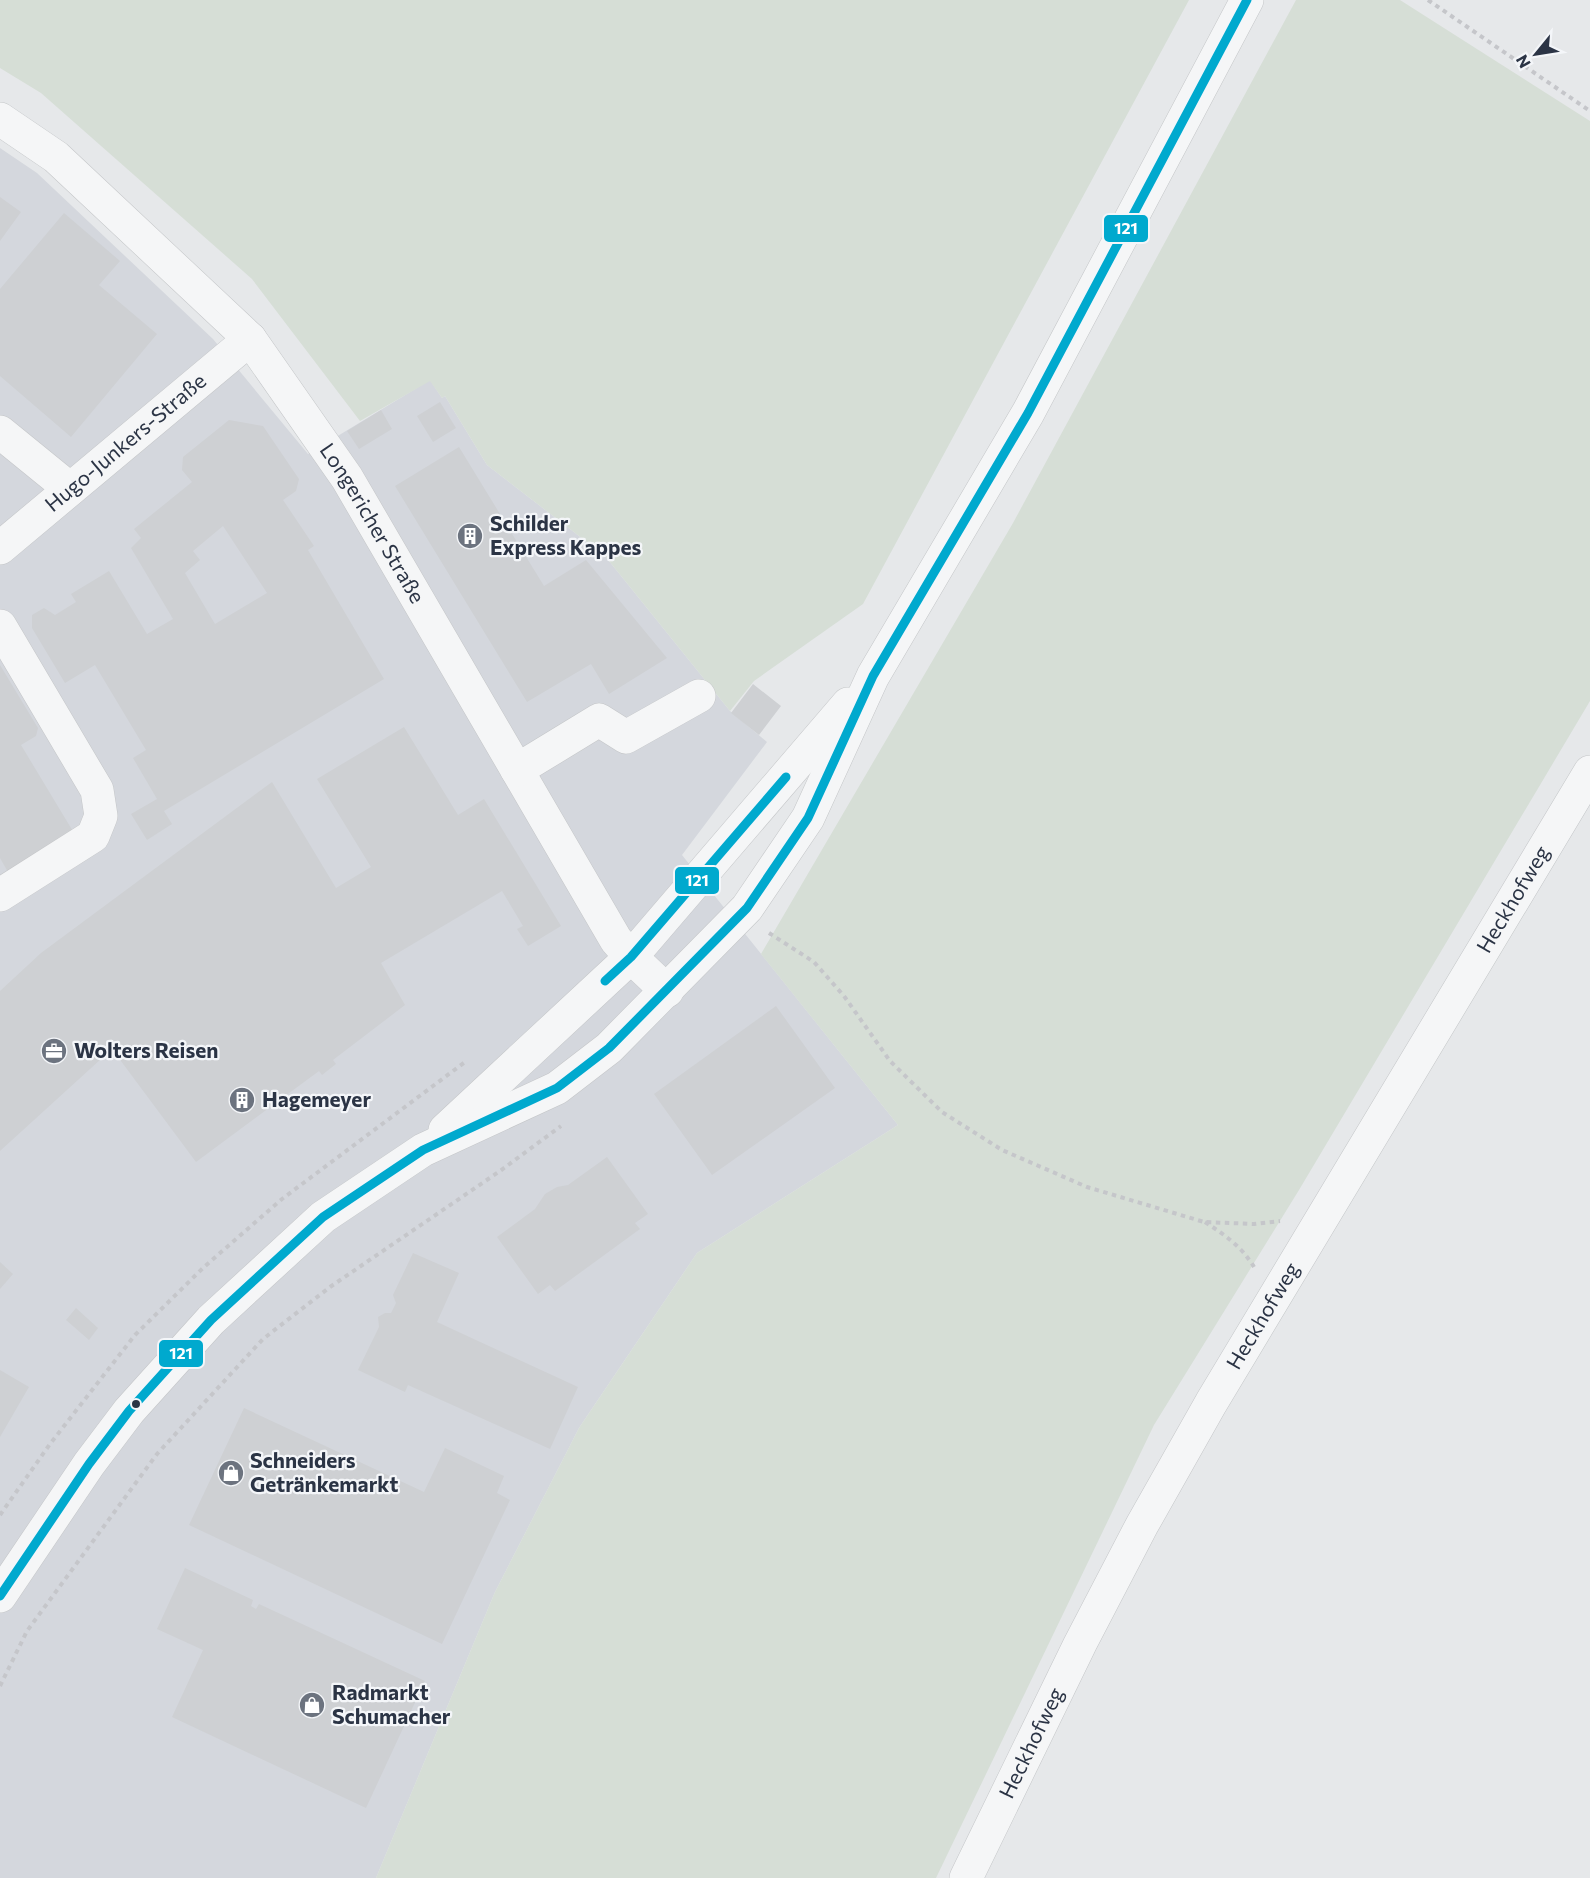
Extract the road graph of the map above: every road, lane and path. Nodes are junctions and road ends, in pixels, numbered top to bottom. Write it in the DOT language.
graph roads {
  1 [pos="1247,0"];
  2 [pos="1428,0"];
  3 [pos="1590,111"];
  4 [pos="0,119"];
  5 [pos="250,339"];
  6 [pos="0,432"];
  7 [pos="70,489"];
  8 [pos="0,548"];
  9 [pos="0,626"];
  10 [pos="873,676"];
  11 [pos="699,696"];
  12 [pos="517,770"];
  13 [pos="1590,772"];
  14 [pos="0,895"];
  15 [pos="764,929"];
  16 [pos="631,957"];
  17 [pos="667,991"];
  18 [pos="565,1123"];
  19 [pos="423,1150"];
  20 [pos="1323,1216"];
  21 [pos="1204,1222"];
  22 [pos="1273,1301"];
  23 [pos="0,1596"];
  24 [pos="0,1686"];
  25 [pos="966,1878"];
  1 -- 10 [label="street"];
  2 -- 3 [label="path"];
  4 -- 5 [label="street, Longericher Straße"];
  5 -- 7 [label="street, Hugo-Junkers-Straße"];
  5 -- 12 [label="street, Longericher Straße"];
  6 -- 7 [label="street"];
  7 -- 8 [label="street, Hugo-Junkers-Straße"];
  9 -- 14 [label="street"];
  10 -- 16 [label="street"];
  10 -- 17 [label="street"];
  11 -- 12 [label="street"];
  12 -- 16 [label="street, Longericher Straße"];
  13 -- 20 [label="street, Heckhofweg"];
  15 -- 21 [label="path"];
  16 -- 17 [label="street, Longericher Straße"];
  16 -- 19 [label="street"];
  17 -- 19 [label="street"];
  18 -- 24 [label="path"];
  19 -- 23 [label="street"];
  20 -- 21 [label="path"];
  20 -- 22 [label="street, Heckhofweg"];
  21 -- 22 [label="path"];
  22 -- 25 [label="street, Heckhofweg"];
}
